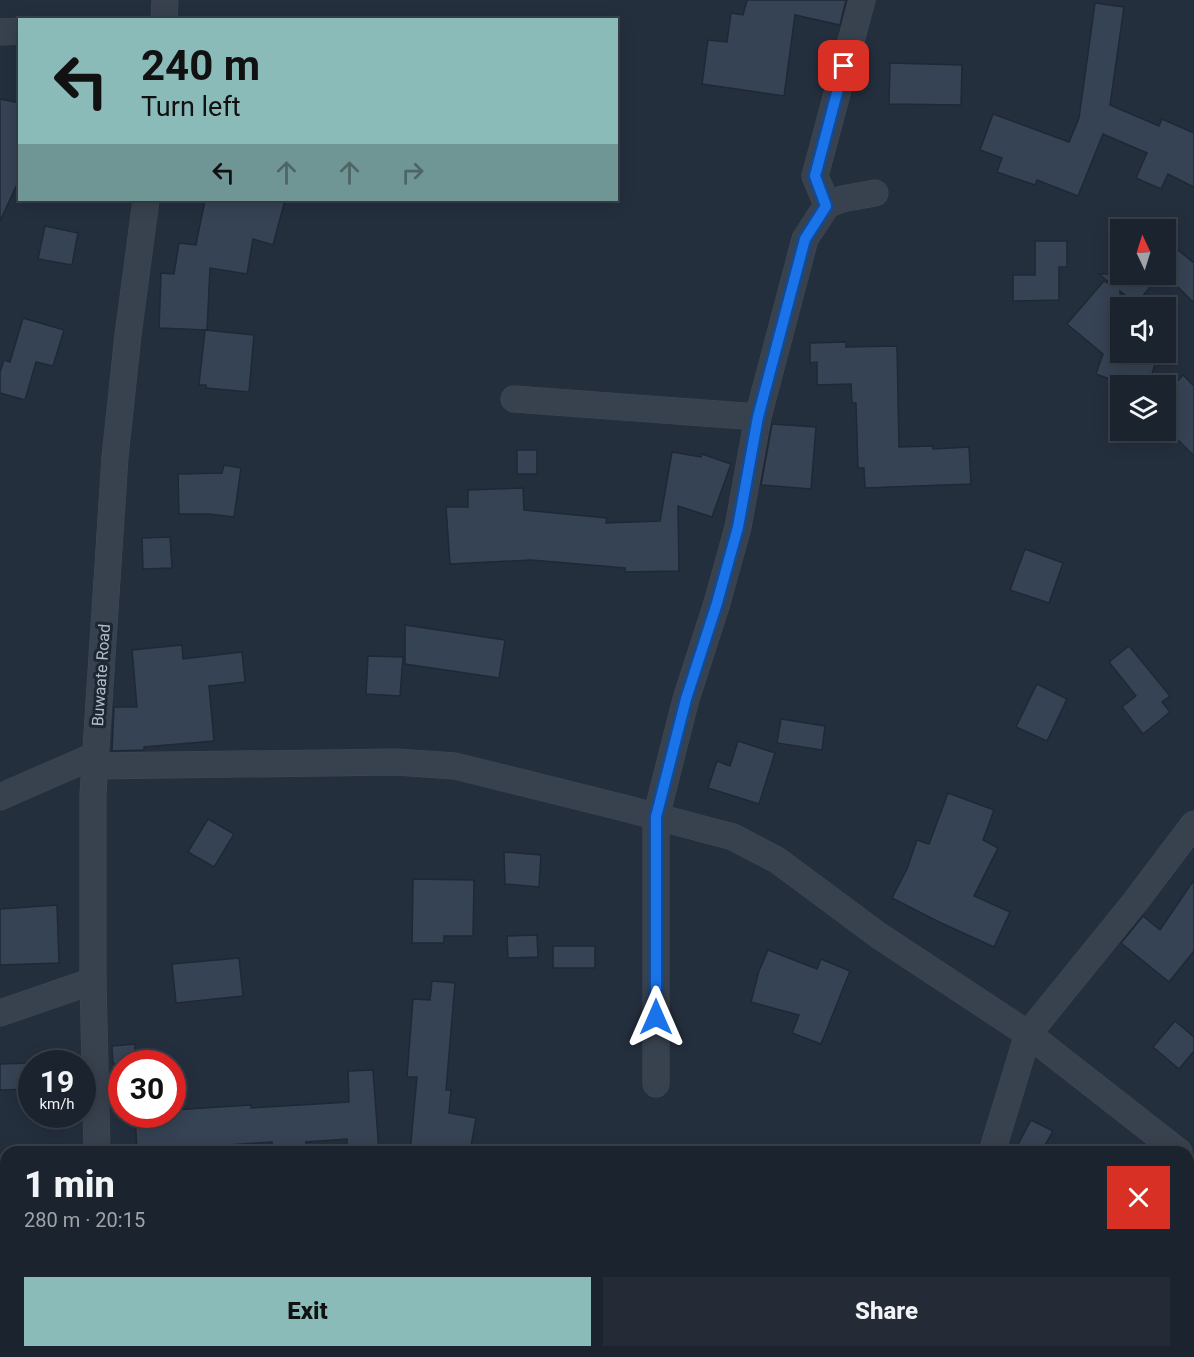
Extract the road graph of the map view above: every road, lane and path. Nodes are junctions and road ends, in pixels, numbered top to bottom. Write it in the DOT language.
graph roads {
  1 [pos="165,0"];
  2 [pos="862,0"];
  3 [pos="164,18"];
  4 [pos="18,31"];
  5 [pos="0,32"];
  6 [pos="875,193"];
  7 [pos="146,201"];
  8 [pos="826,206"];
  9 [pos="514,399"];
  10 [pos="758,417"];
  11 [pos="96,761"];
  12 [pos="0,797"];
  13 [pos="656,817"];
  14 [pos="1194,824"];
  15 [pos="93,981"];
  16 [pos="0,1012"];
  17 [pos="1028,1034"];
  18 [pos="656,1084"];
  19 [pos="97,1146"];
  20 [pos="994,1146"];
  21 [pos="1171,1146"];
  1 -- 3 [label="street"];
  2 -- 8 [label="street"];
  4 -- 5 [label="street"];
  6 -- 8 [label="street"];
  7 -- 11 [label="street, Buwaate Road"];
  8 -- 10 [label="street"];
  9 -- 10 [label="street"];
  10 -- 13 [label="street"];
  11 -- 12 [label="street"];
  11 -- 13 [label="street"];
  11 -- 15 [label="street, Buwaate Road"];
  13 -- 17 [label="street"];
  13 -- 18 [label="street"];
  14 -- 17 [label="street"];
  15 -- 16 [label="street"];
  15 -- 19 [label="street, Buwaate Road"];
  17 -- 20 [label="street"];
  17 -- 21 [label="street"];
}
